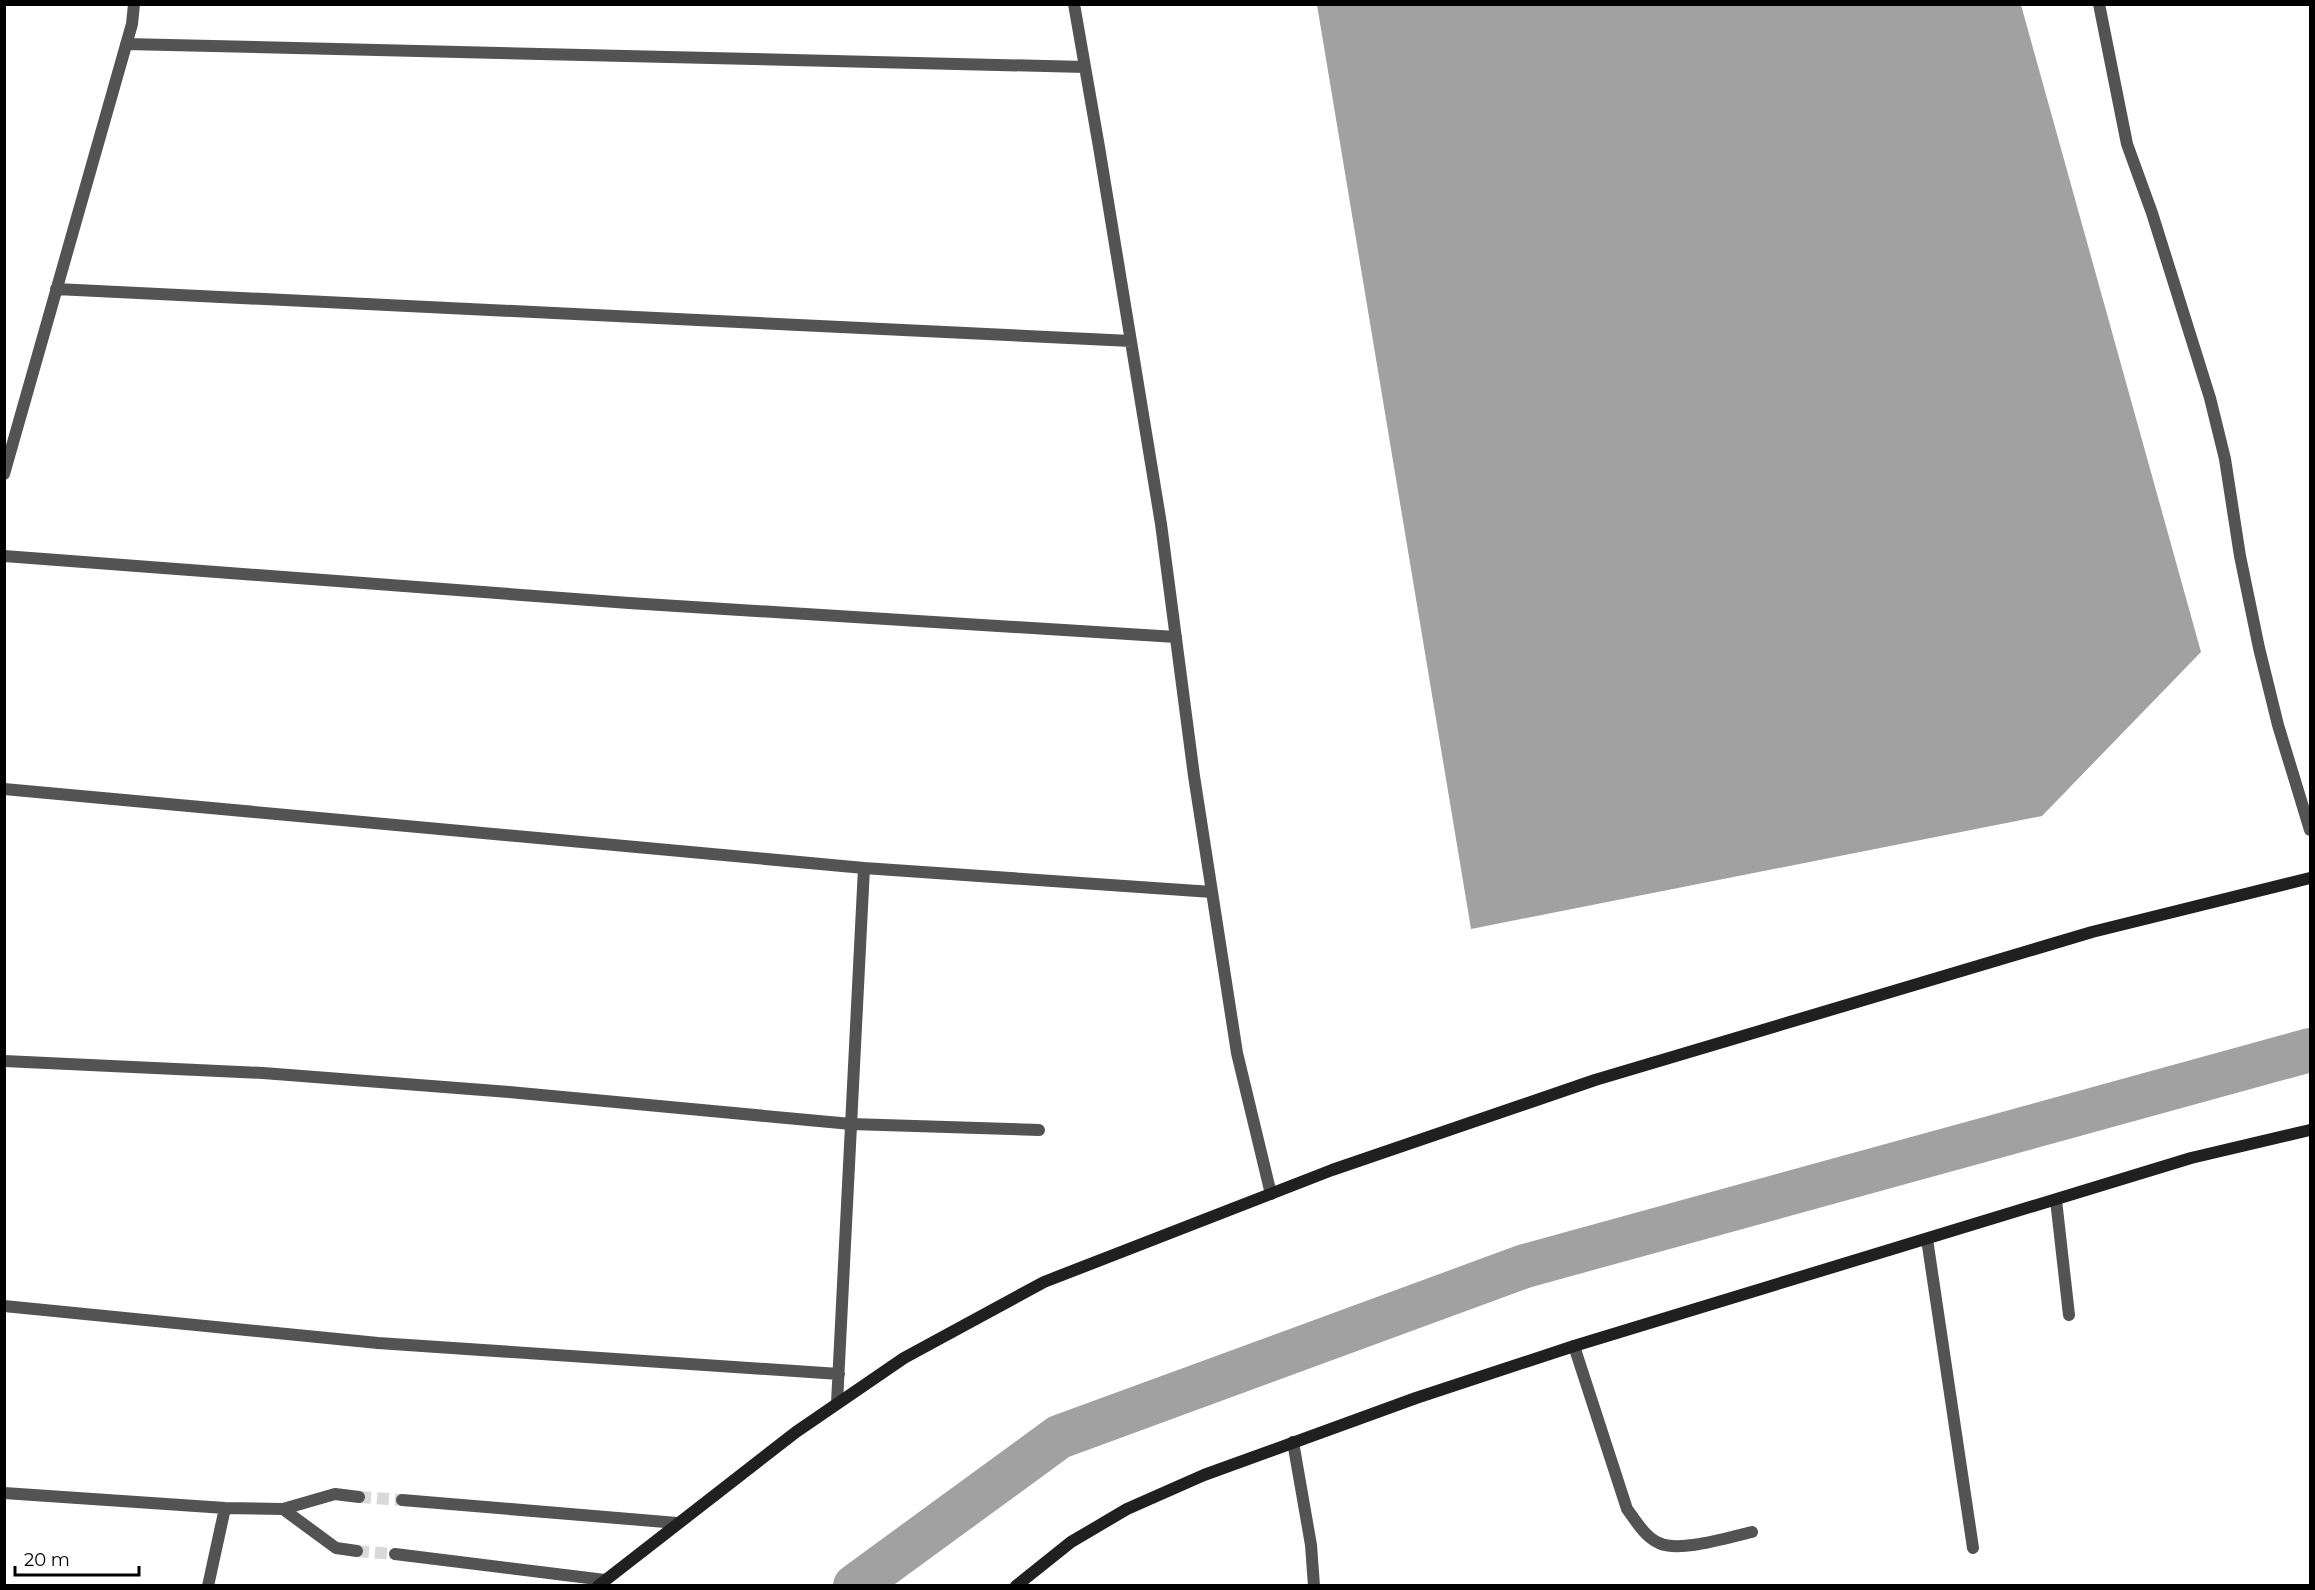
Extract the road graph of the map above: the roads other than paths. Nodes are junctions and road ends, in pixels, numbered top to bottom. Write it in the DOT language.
graph roads {
  1 [pos="134,4"];
  2 [pos="1074,4"];
  3 [pos="2099,4"];
  4 [pos="126,44"];
  5 [pos="1085,67"];
  6 [pos="56,288"];
  7 [pos="1131,341"];
  8 [pos="4,474"];
  9 [pos="4,556"];
  10 [pos="1176,637"];
  11 [pos="4,789"];
  12 [pos="2310,830"];
  13 [pos="864,868"];
  14 [pos="2310,878"];
  15 [pos="1212,892"];
  16 [pos="4,1061"];
  17 [pos="851,1124"];
  18 [pos="1039,1130"];
  19 [pos="2310,1130"];
  20 [pos="1271,1194"];
  21 [pos="2056,1200"];
  22 [pos="1927,1239"];
  23 [pos="4,1306"];
  24 [pos="2069,1315"];
  25 [pos="1574,1346"];
  26 [pos="839,1374"];
  27 [pos="837,1403"];
  28 [pos="1293,1442"];
  29 [pos="4,1493"];
  30 [pos="359,1497"];
  31 [pos="402,1500"];
  32 [pos="225,1508"];
  33 [pos="283,1509"];
  34 [pos="677,1523"];
  35 [pos="1752,1532"];
  36 [pos="1973,1548"];
  37 [pos="357,1551"];
  38 [pos="395,1554"];
  39 [pos="601,1583"];
  40 [pos="208,1586"];
  41 [pos="1016,1586"];
  42 [pos="1314,1586"];
  1 -- 4 [label="street"];
  2 -- 5 [label="street"];
  3 -- 12 [label="street"];
  4 -- 5 [label="street"];
  4 -- 6 [label="street"];
  5 -- 7 [label="street"];
  6 -- 7 [label="street"];
  6 -- 8 [label="street"];
  7 -- 10 [label="street"];
  9 -- 10 [label="street"];
  10 -- 15 [label="street"];
  11 -- 13 [label="street"];
  13 -- 15 [label="street"];
  13 -- 17 [label="street"];
  14 -- 20 [label="street"];
  15 -- 20 [label="street"];
  16 -- 17 [label="street"];
  17 -- 18 [label="street"];
  17 -- 26 [label="street"];
  19 -- 21 [label="street"];
  20 -- 27 [label="street"];
  21 -- 22 [label="street"];
  21 -- 24 [label="street"];
  22 -- 25 [label="street"];
  22 -- 36 [label="street"];
  23 -- 26 [label="street"];
  25 -- 28 [label="street"];
  25 -- 35 [label="street"];
  26 -- 27 [label="street"];
  27 -- 34 [label="street"];
  28 -- 41 [label="street"];
  28 -- 42 [label="street"];
  29 -- 32 [label="street"];
  30 -- 33 [label="street"];
  31 -- 34 [label="street"];
  32 -- 33 [label="street"];
  32 -- 40 [label="street"];
  33 -- 37 [label="street"];
  34 -- 39 [label="street"];
  38 -- 39 [label="street"];
}
